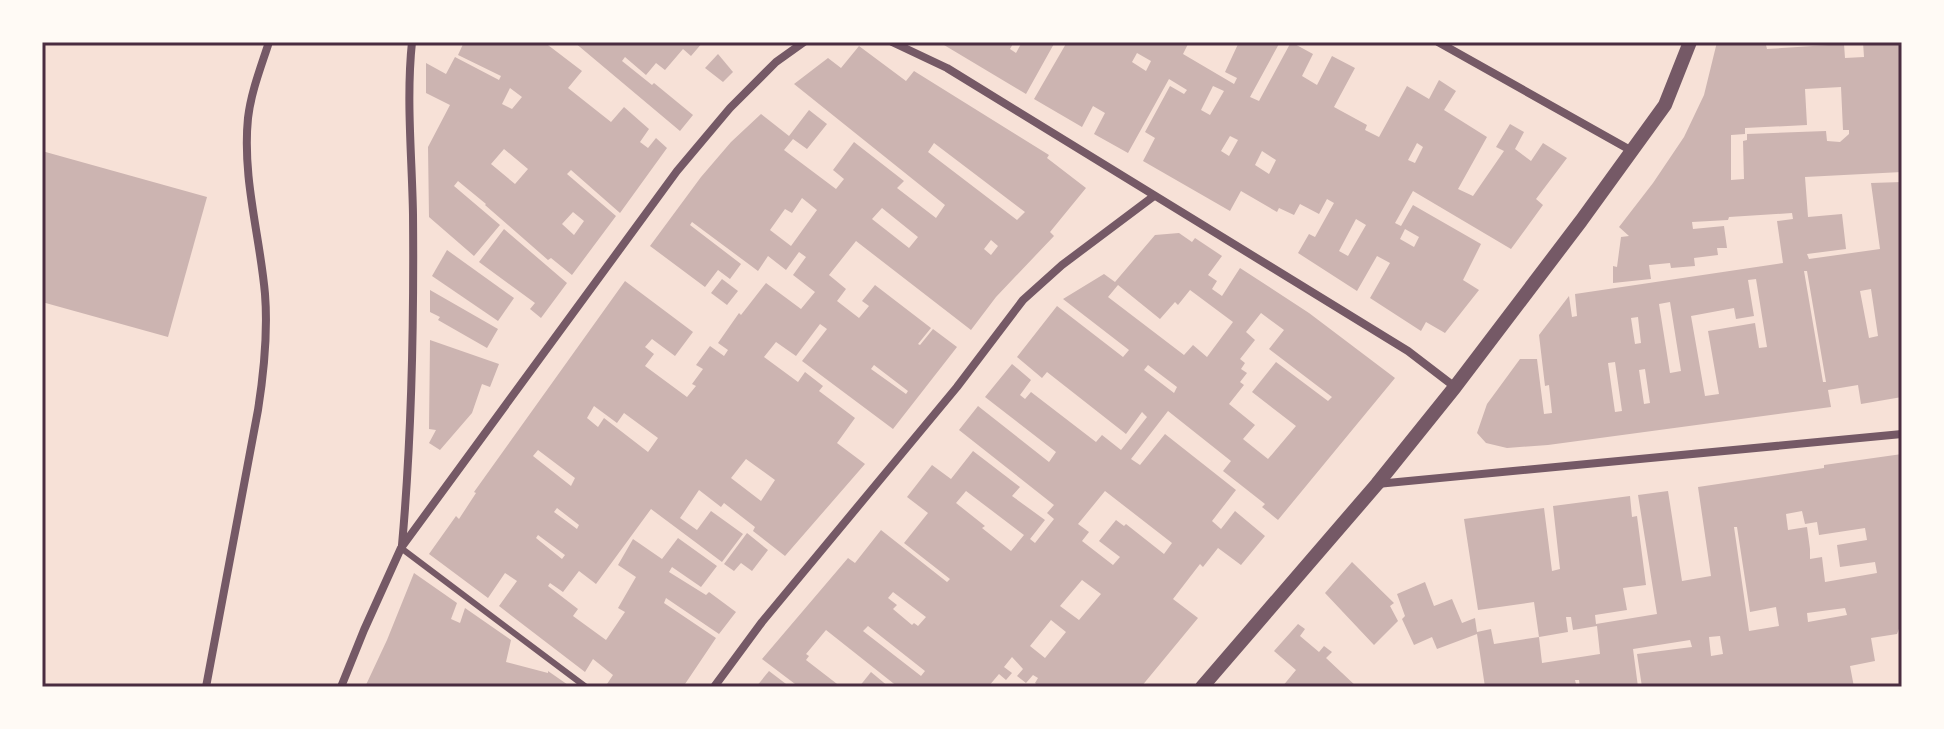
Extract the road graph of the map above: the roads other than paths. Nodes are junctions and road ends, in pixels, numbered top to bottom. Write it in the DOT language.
graph roads {
  1 [pos="269,42"];
  2 [pos="412,42"];
  3 [pos="804,42"];
  4 [pos="892,42"];
  5 [pos="1438,42"];
  6 [pos="1690,42"];
  7 [pos="1632,151"];
  8 [pos="1154,196"];
  9 [pos="1455,387"];
  10 [pos="1902,434"];
  11 [pos="1377,484"];
  12 [pos="401,548"];
  13 [pos="206,687"];
  14 [pos="341,687"];
  15 [pos="586,687"];
  16 [pos="714,687"];
  17 [pos="1202,687"];
  1 -- 13 [label="street"];
  2 -- 12 [label="street"];
  3 -- 12 [label="street"];
  4 -- 8 [label="street"];
  5 -- 7 [label="street"];
  6 -- 7 [label="street"];
  7 -- 9 [label="street"];
  8 -- 9 [label="street"];
  8 -- 16 [label="street"];
  9 -- 11 [label="street"];
  10 -- 11 [label="street"];
  11 -- 17 [label="street"];
  12 -- 14 [label="street"];
  12 -- 15 [label="lane"];
}
